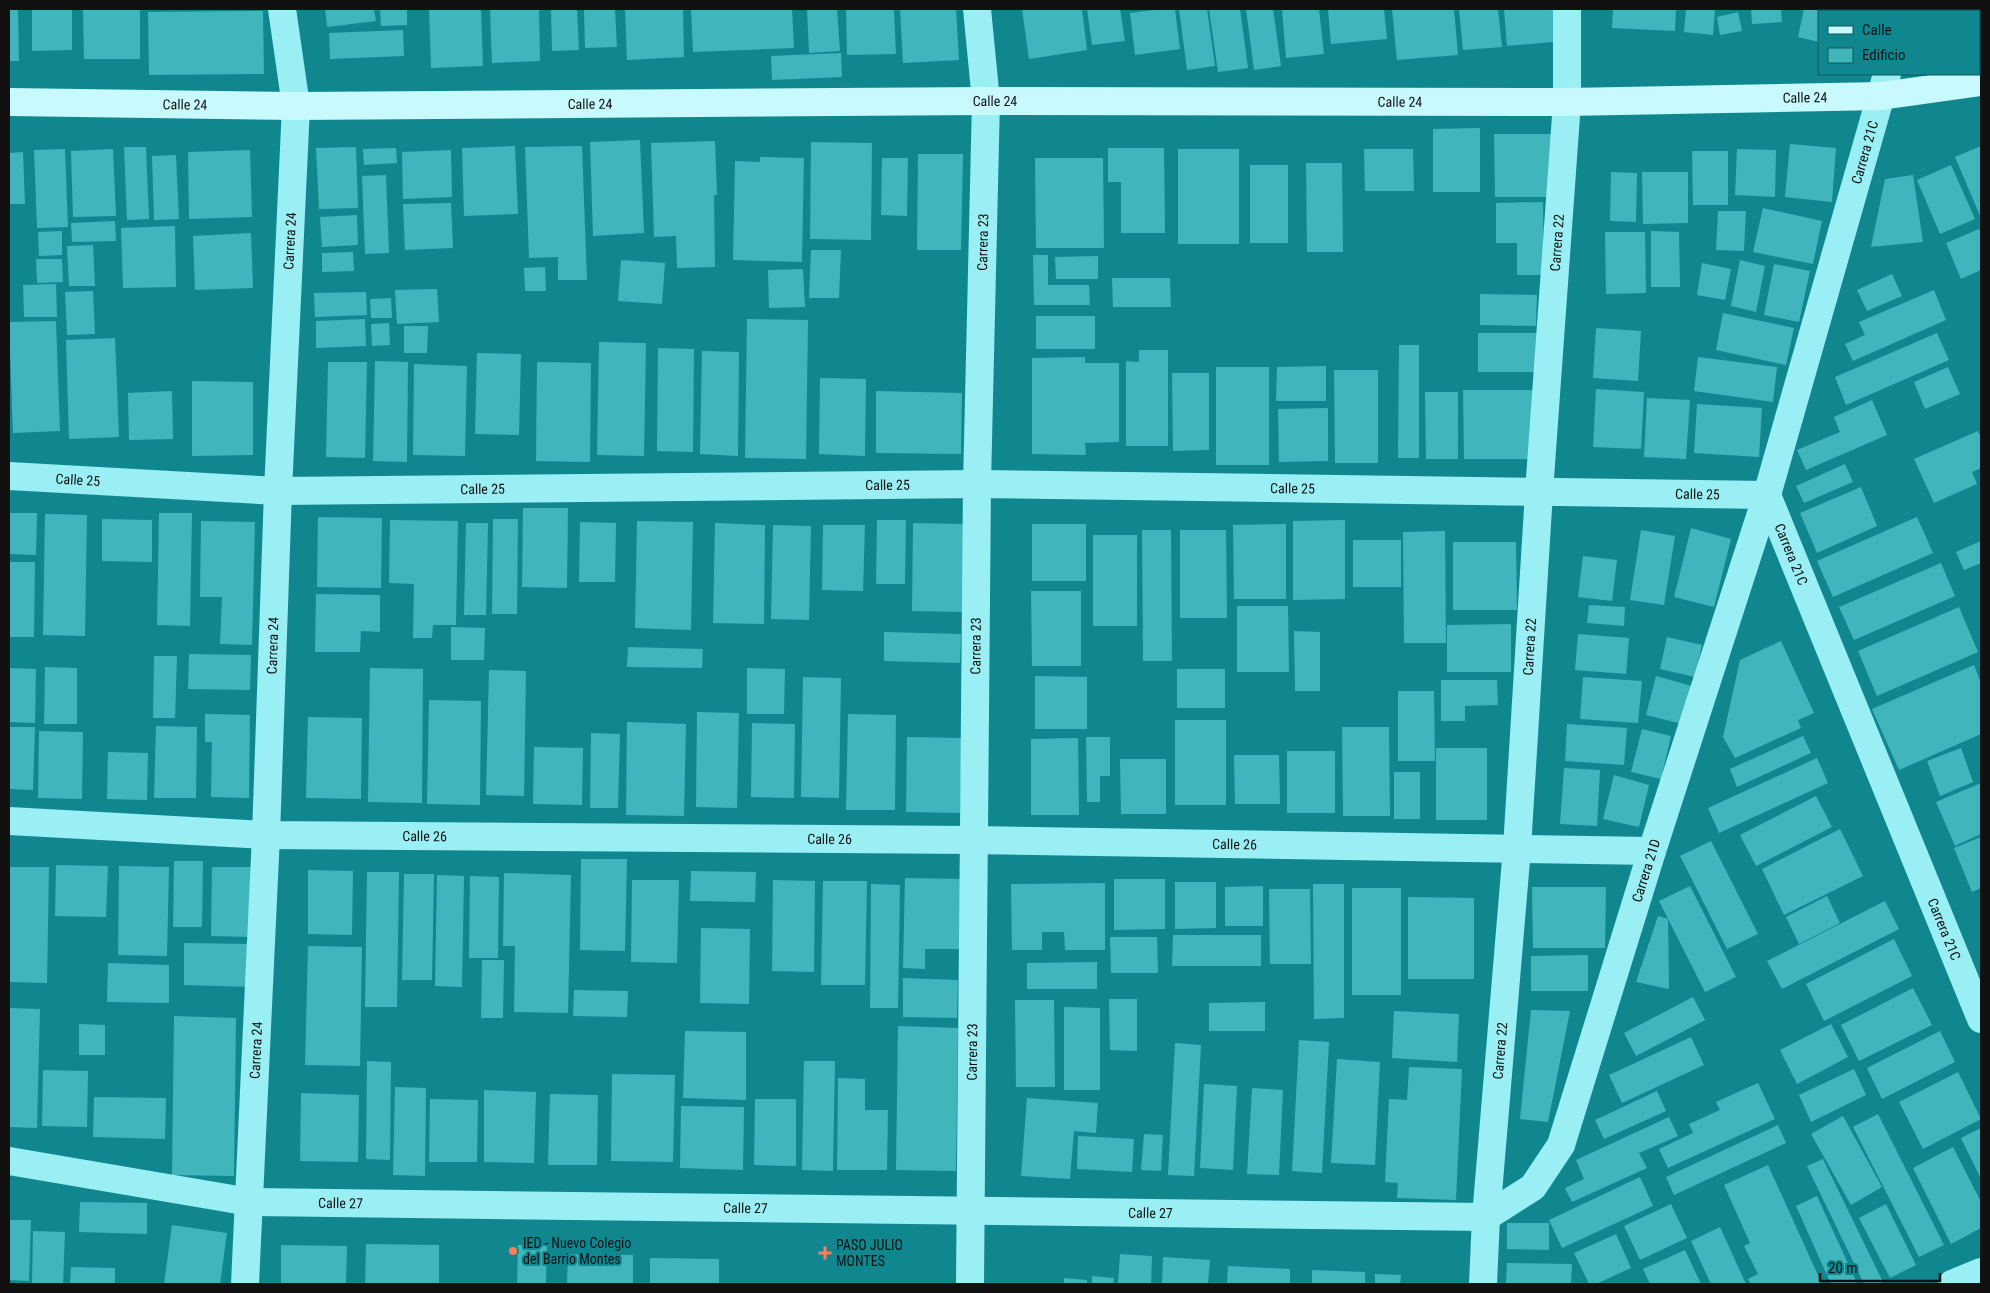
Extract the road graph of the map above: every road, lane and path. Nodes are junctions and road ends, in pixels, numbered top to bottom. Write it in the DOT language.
graph roads {
  1 [pos="282,9"];
  2 [pos="977,9"];
  3 [pos="1567,9"];
  4 [pos="1981,82"];
  5 [pos="1884,85"];
  6 [pos="986,101"];
  7 [pos="9,102"];
  8 [pos="1567,102"];
  9 [pos="296,106"];
  10 [pos="9,476"];
  11 [pos="977,484"];
  12 [pos="278,491"];
  13 [pos="1539,492"];
  14 [pos="1767,495"];
  15 [pos="9,821"];
  16 [pos="266,835"];
  17 [pos="973,840"];
  18 [pos="1517,848"];
  19 [pos="1652,851"];
  20 [pos="1981,1019"];
  21 [pos="9,1161"];
  22 [pos="250,1202"];
  23 [pos="971,1212"];
  24 [pos="1486,1218"];
  25 [pos="1981,1272"];
  26 [pos="245,1284"];
  27 [pos="970,1284"];
  28 [pos="1483,1284"];
  29 [pos="1952,1284"];
  1 -- 9 [label="street, Carrera 24"];
  2 -- 6 [label="street, Carrera 23"];
  3 -- 8 [label="street, Carrera 22"];
  4 -- 5 [label="street, Calle 24"];
  5 -- 8 [label="street, Calle 24"];
  5 -- 14 [label="street, Carrera 21C"];
  6 -- 8 [label="street, Calle 24"];
  6 -- 9 [label="street, Calle 24"];
  6 -- 11 [label="street, Carrera 23"];
  7 -- 9 [label="street, Calle 24"];
  8 -- 13 [label="street, Carrera 22"];
  9 -- 12 [label="street, Carrera 24"];
  10 -- 12 [label="street, Calle 25"];
  11 -- 12 [label="street, Calle 25"];
  11 -- 13 [label="street, Calle 25"];
  11 -- 17 [label="street, Carrera 23"];
  12 -- 16 [label="street, Carrera 24"];
  13 -- 14 [label="street, Calle 25"];
  13 -- 18 [label="street, Carrera 22"];
  14 -- 19 [label="street, Carrera 21D"];
  14 -- 20 [label="street, Carrera 21C"];
  15 -- 16 [label="street, Calle 26"];
  16 -- 17 [label="street, Calle 26"];
  16 -- 22 [label="street, Carrera 24"];
  17 -- 18 [label="street, Calle 26"];
  17 -- 23 [label="street, Carrera 23"];
  18 -- 19 [label="street, Calle 26"];
  18 -- 24 [label="street, Carrera 22"];
  19 -- 24 [label="street, Carrera 21D"];
  21 -- 22 [label="street, Calle 27"];
  22 -- 23 [label="street, Calle 27"];
  22 -- 26 [label="street, Carrera 24"];
  23 -- 24 [label="street, Calle 27"];
  23 -- 27 [label="street, Carrera 23"];
  24 -- 28 [label="street, Carrera 22"];
  25 -- 29 [label="street"];
}
